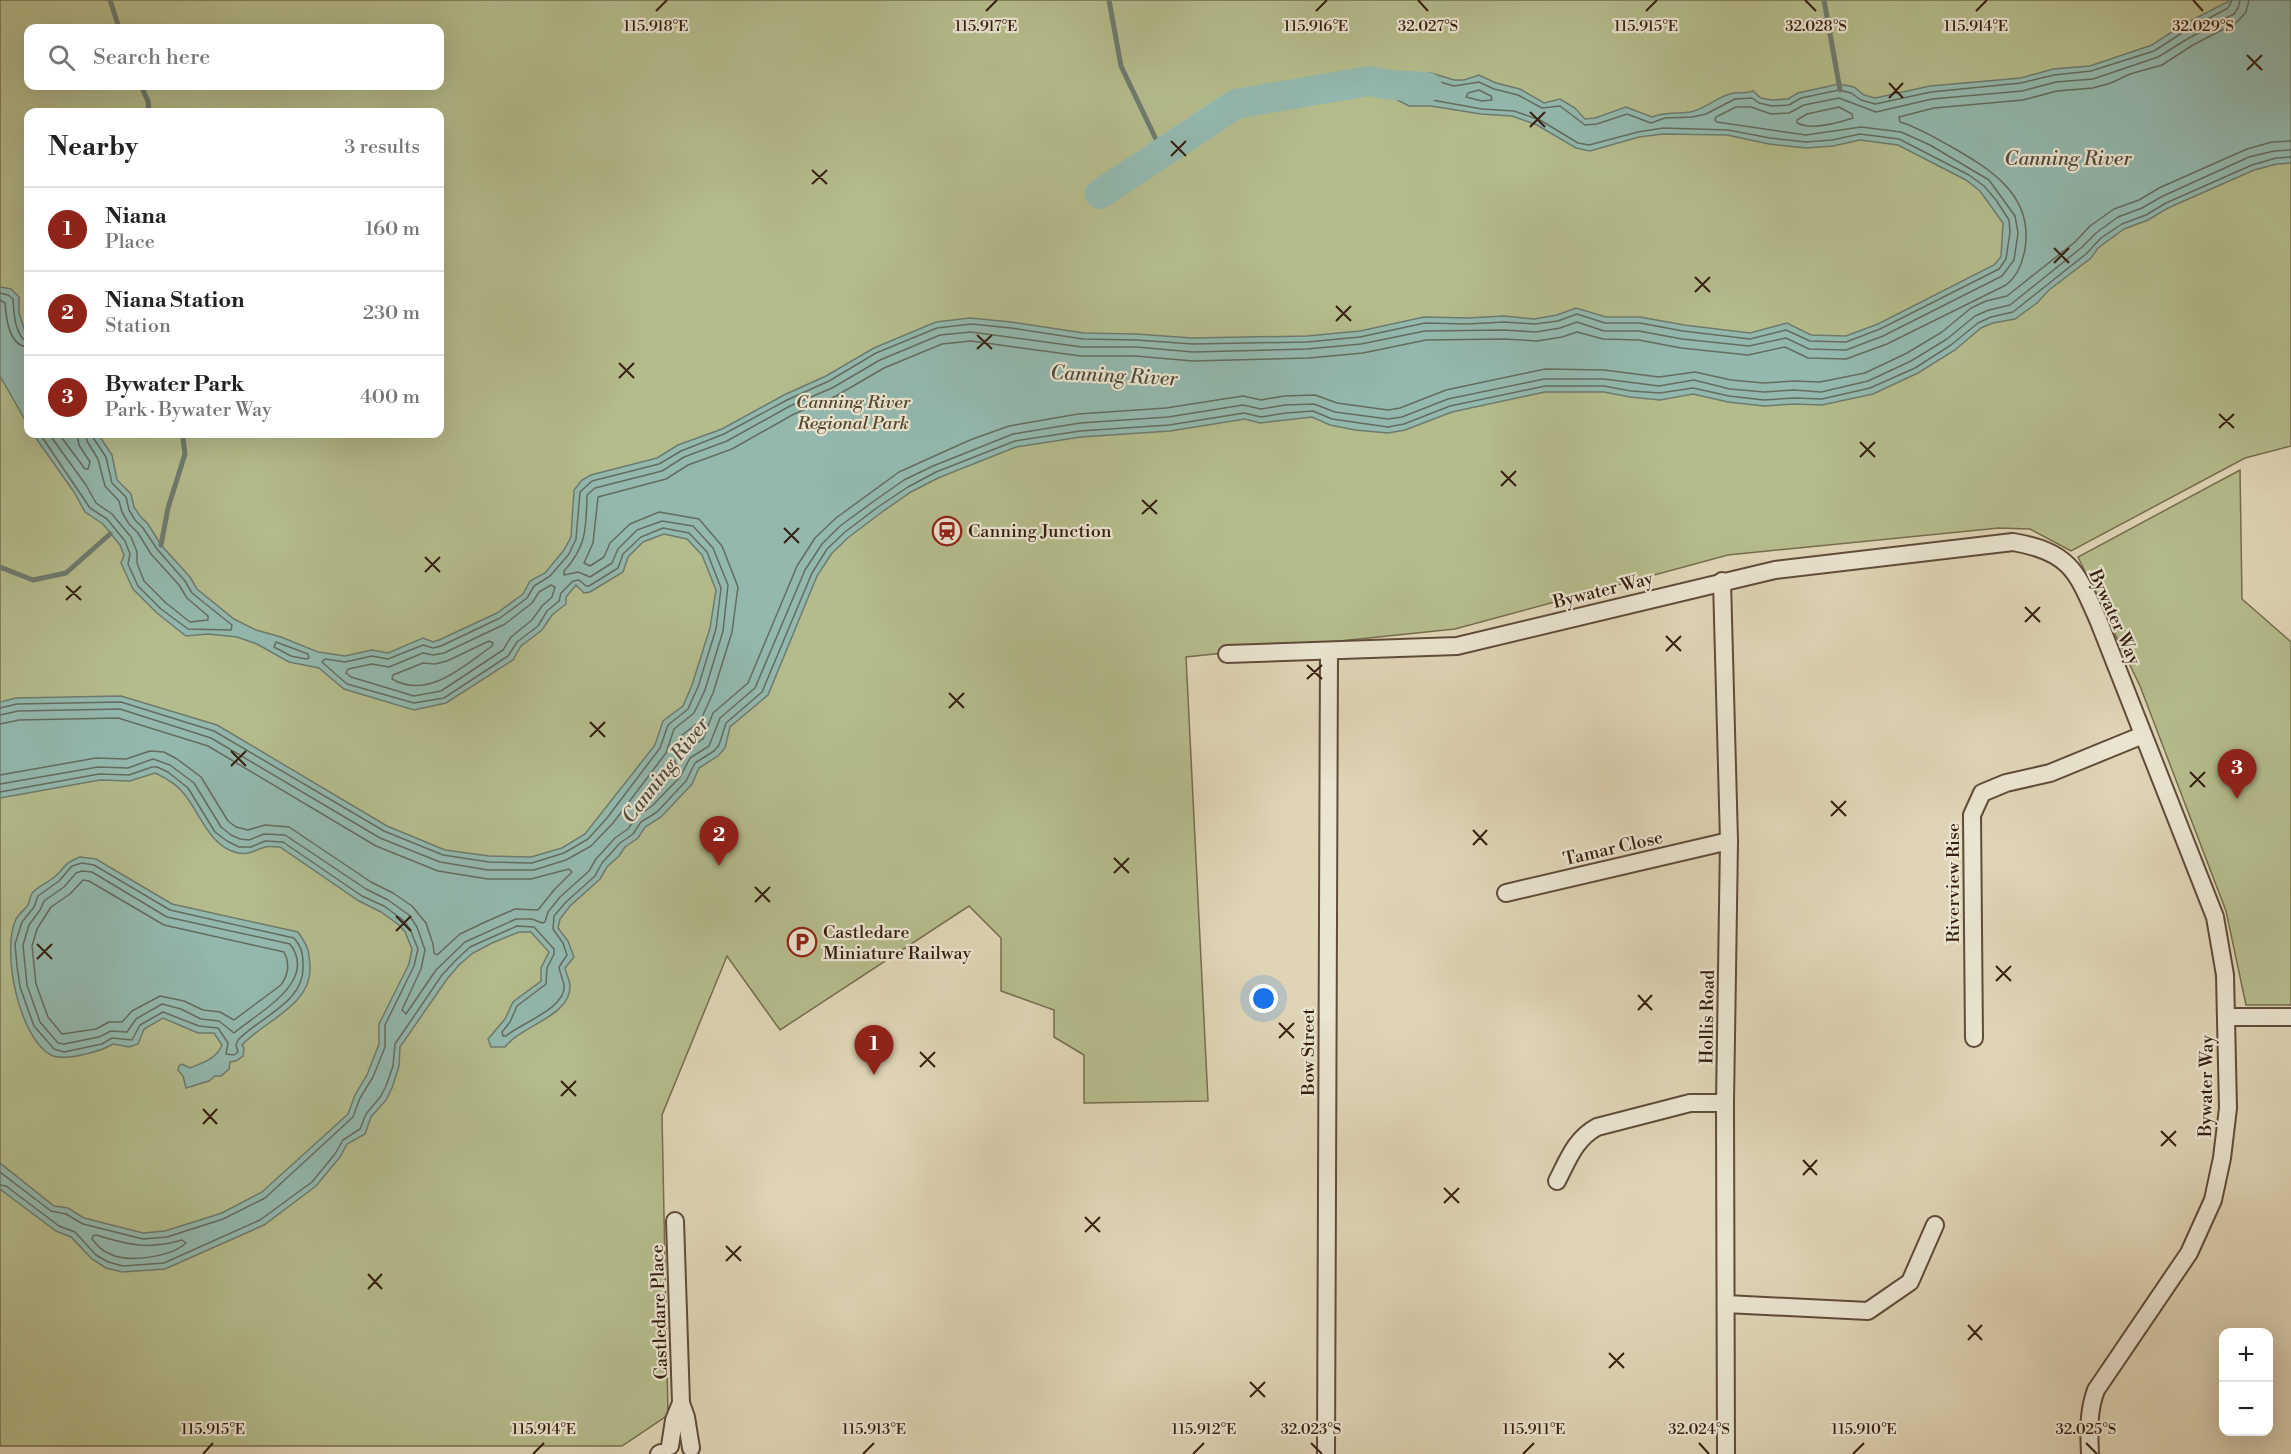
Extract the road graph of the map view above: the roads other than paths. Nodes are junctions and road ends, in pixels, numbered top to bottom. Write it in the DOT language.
graph roads {
  1 [pos="1722,581"];
  2 [pos="1329,651"];
  3 [pos="1227,654"];
  4 [pos="2143,735"];
  5 [pos="1729,841"];
  6 [pos="1506,893"];
  7 [pos="2226,1017"];
  8 [pos="2291,1017"];
  9 [pos="1974,1038"];
  10 [pos="1725,1103"];
  11 [pos="1557,1181"];
  12 [pos="675,1221"];
  13 [pos="1935,1225"];
  14 [pos="1726,1304"];
  15 [pos="681,1402"];
  16 [pos="695,1451"];
  17 [pos="663,1452"];
  18 [pos="1326,1454"];
  19 [pos="1726,1454"];
  20 [pos="2090,1454"];
  1 -- 2 [label="street, Bywater Way"];
  1 -- 4 [label="street, Bywater Way"];
  1 -- 5 [label="street, Hollis Road"];
  2 -- 3 [label="street, Bywater Way"];
  2 -- 18 [label="street, Bow Street"];
  4 -- 7 [label="street, Bywater Way"];
  4 -- 9 [label="street, Riverview Rise"];
  5 -- 6 [label="street, Tamar Close"];
  5 -- 10 [label="street, Hollis Road"];
  7 -- 8 [label="street"];
  7 -- 20 [label="street, Bywater Way"];
  10 -- 11 [label="street"];
  10 -- 14 [label="street, Hollis Road"];
  12 -- 15 [label="street, Castledare Place"];
  13 -- 14 [label="street"];
  14 -- 19 [label="street, Hollis Road"];
  15 -- 16 [label="street, Castledare Place"];
  15 -- 17 [label="street, Castledare Place"];
  16 -- 17 [label="street"];
}
